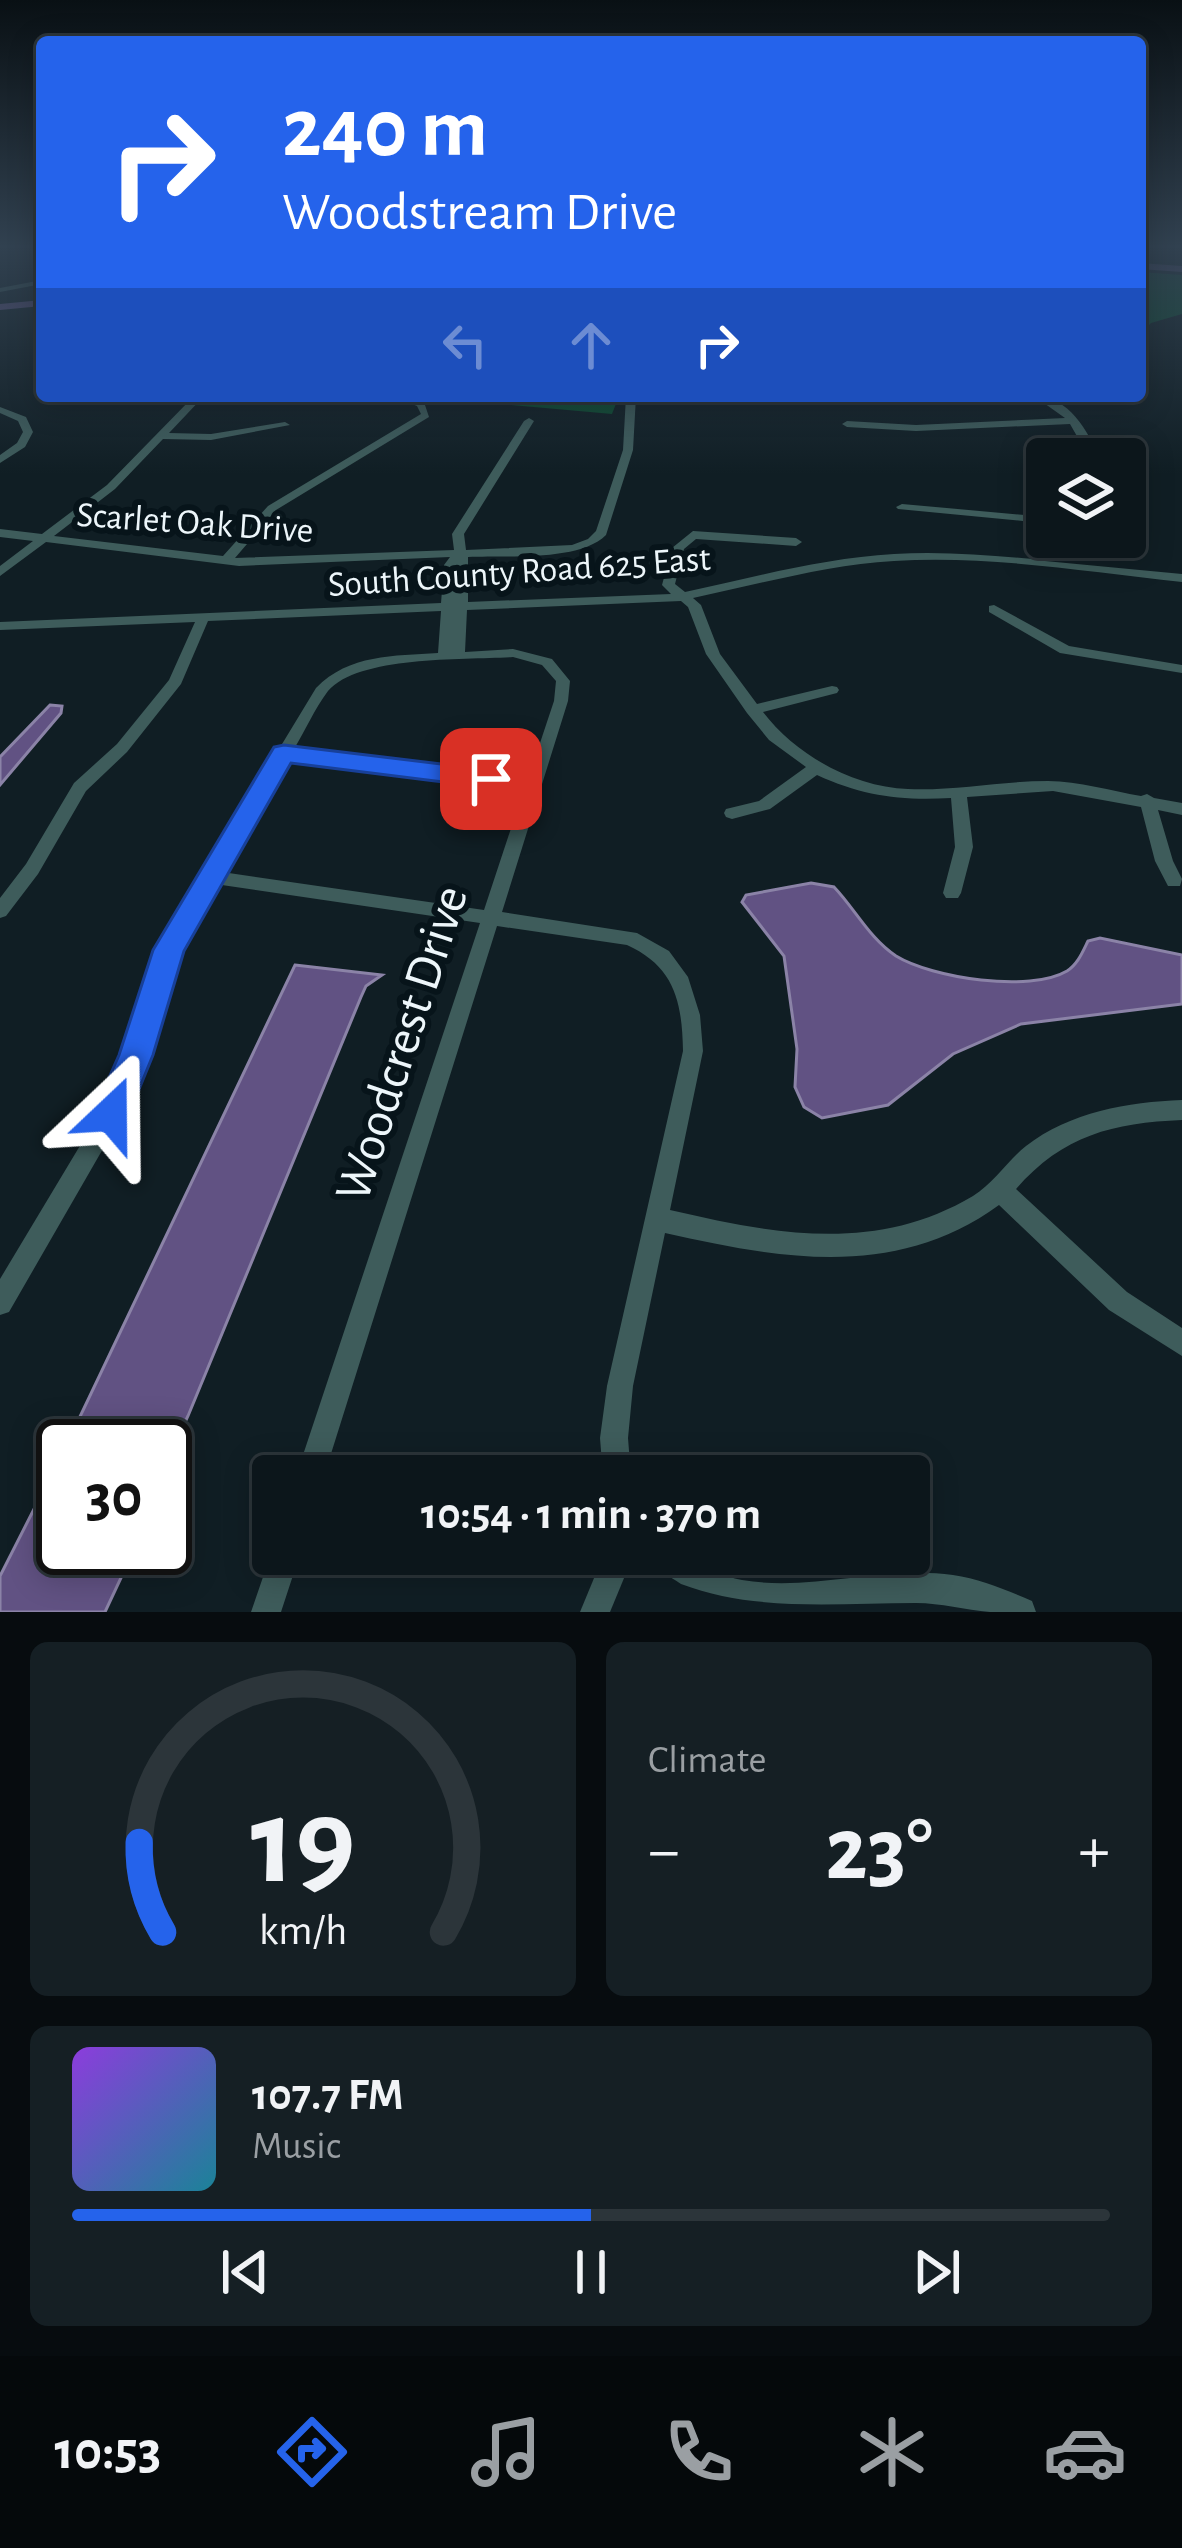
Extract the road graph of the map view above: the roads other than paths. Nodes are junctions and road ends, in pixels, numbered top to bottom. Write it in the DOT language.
graph roads {
  1 [pos="193,402"];
  2 [pos="415,402"];
  3 [pos="631,402"];
  4 [pos="1048,402"];
  5 [pos="0,410"];
  6 [pos="529,421"];
  7 [pos="1075,421"];
  8 [pos="847,424"];
  9 [pos="285,425"];
  10 [pos="162,436"];
  11 [pos="1087,438"];
  12 [pos="0,460"];
  13 [pos="902,507"];
  14 [pos="1023,518"];
  15 [pos="1026,518"];
  16 [pos="0,532"];
  17 [pos="45,539"];
  18 [pos="796,542"];
  19 [pos="459,554"];
  20 [pos="226,561"];
  21 [pos="1034,563"];
  22 [pos="0,572"];
  23 [pos="1182,578"];
  24 [pos="0,583"];
  25 [pos="681,597"];
  26 [pos="452,606"];
  27 [pos="994,608"];
  28 [pos="203,618"];
  29 [pos="0,626"];
  30 [pos="451,656"];
  31 [pos="1182,669"];
  32 [pos="832,690"];
  33 [pos="752,710"];
  34 [pos="284,753"];
  35 [pos="816,767"];
  36 [pos="533,784"];
  37 [pos="959,794"];
  38 [pos="1147,800"];
  39 [pos="1182,809"];
  40 [pos="733,813"];
  41 [pos="210,877"];
  42 [pos="1174,880"];
  43 [pos="952,893"];
  44 [pos="0,911"];
  45 [pos="492,918"];
  46 [pos="1182,1110"];
  47 [pos="1001,1191"];
  48 [pos="656,1219"];
  49 [pos="0,1303"];
  50 [pos="1182,1343"];
  51 [pos="317,1455"];
  52 [pos="615,1455"];
  53 [pos="277,1575"];
  54 [pos="610,1575"];
  55 [pos="695,1575"];
  56 [pos="266,1612"];
  57 [pos="595,1612"];
  58 [pos="1021,1612"];
  1 -- 10 [label="street"];
  2 -- 20 [label="street"];
  3 -- 19 [label="street, Scarlet Oak Drive"];
  4 -- 7 [label="street"];
  5 -- 12 [label="street"];
  6 -- 19 [label="street"];
  7 -- 8 [label="street"];
  7 -- 11 [label="street"];
  9 -- 10 [label="street"];
  10 -- 17 [label="street"];
  13 -- 14 [label="street"];
  14 -- 15 [label="street"];
  14 -- 21 [label="street"];
  16 -- 17 [label="street, Scarlet Oak Drive"];
  17 -- 20 [label="street, Scarlet Oak Drive"];
  17 -- 22 [label="street"];
  17 -- 24 [label="street"];
  18 -- 25 [label="street"];
  19 -- 20 [label="street, Scarlet Oak Drive"];
  19 -- 26 [label="street"];
  21 -- 23 [label="street, South County Road 625 East"];
  21 -- 25 [label="street, South County Road 625 East"];
  25 -- 26 [label="street, South County Road 625 East"];
  25 -- 33 [label="street"];
  26 -- 28 [label="street, South County Road 625 East"];
  26 -- 30 [label="street"];
  27 -- 31 [label="street"];
  28 -- 29 [label="street, South County Road 625 East"];
  28 -- 44 [label="street"];
  30 -- 34 [label="street"];
  30 -- 36 [label="street, Woodcrest Drive"];
  32 -- 33 [label="street"];
  33 -- 35 [label="street"];
  34 -- 36 [label="street"];
  34 -- 41 [label="street"];
  35 -- 37 [label="street"];
  35 -- 40 [label="street"];
  36 -- 45 [label="street, Woodcrest Drive"];
  37 -- 38 [label="street"];
  37 -- 43 [label="street"];
  38 -- 39 [label="street"];
  38 -- 42 [label="street"];
  41 -- 45 [label="street"];
  41 -- 49 [label="street"];
  45 -- 48 [label="street"];
  45 -- 51 [label="street, Woodcrest Drive"];
  46 -- 47 [label="street"];
  47 -- 48 [label="street"];
  47 -- 50 [label="street"];
  48 -- 52 [label="street"];
  53 -- 56 [label="street"];
  54 -- 57 [label="street"];
  55 -- 58 [label="street"];
}
